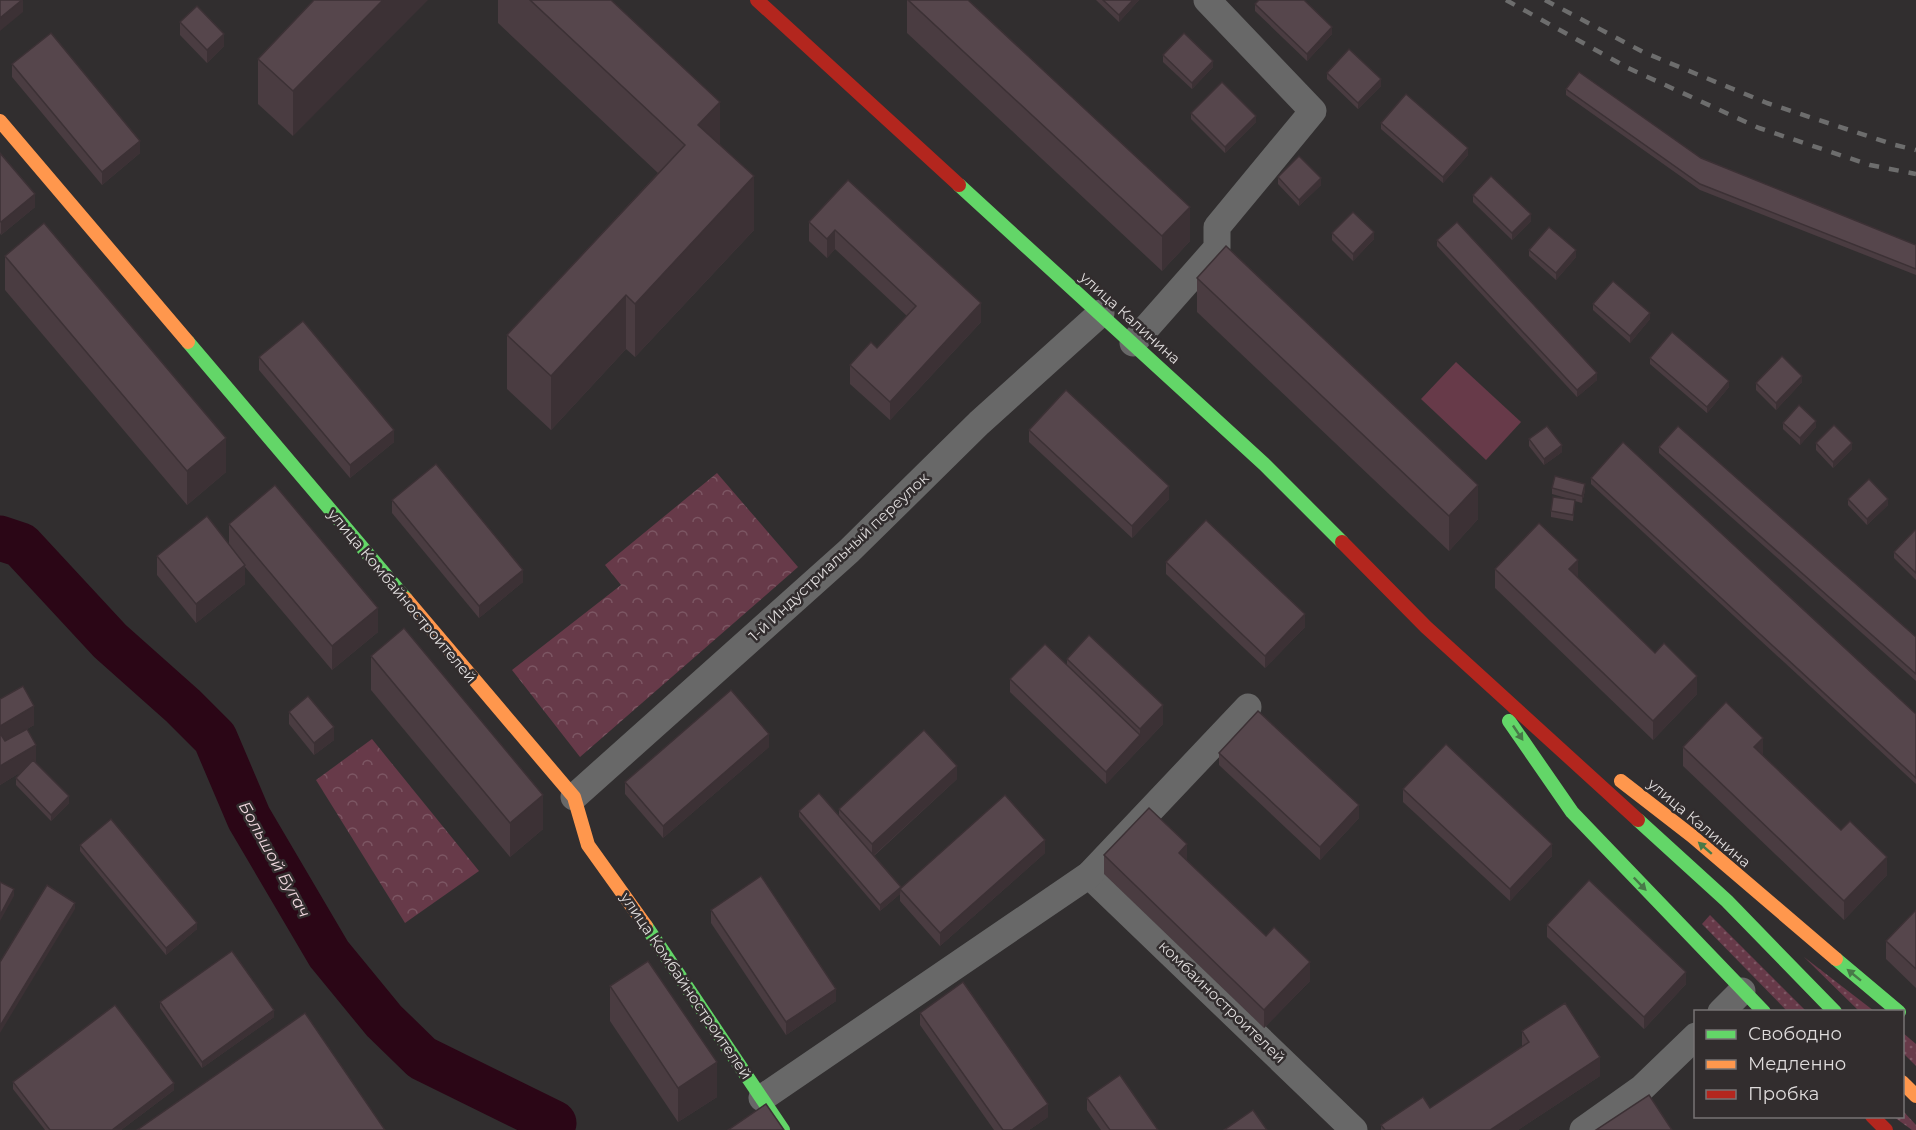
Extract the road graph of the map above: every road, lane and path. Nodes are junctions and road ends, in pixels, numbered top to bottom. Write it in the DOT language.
graph roads {
  1 [pos="757,0"];
  2 [pos="1207,0"];
  3 [pos="0,121"];
  4 [pos="1101,314"];
  5 [pos="1133,343"];
  6 [pos="1471,669"];
  7 [pos="1248,707"];
  8 [pos="1593,760"];
  9 [pos="1612,774"];
  10 [pos="574,797"];
  11 [pos="1089,875"];
  12 [pos="1742,991"];
  13 [pos="1722,1010"];
  14 [pos="1763,1010"];
  15 [pos="1834,1010"];
  16 [pos="1898,1010"];
  17 [pos="1694,1037"];
  18 [pos="1904,1084"];
  19 [pos="1916,1096"];
  20 [pos="762,1098"];
  21 [pos="1874,1118"];
  22 [pos="783,1130"];
  23 [pos="1354,1130"];
  24 [pos="1583,1130"];
  25 [pos="1886,1130"];
  1 -- 4 [label="main road, улица Калинина"];
  2 -- 5 [label="street"];
  3 -- 10 [label="main road, улица Комбайностроителей"];
  4 -- 5 [label="main road, улица Калинина"];
  4 -- 10 [label="street, 1-й Индустриальный переулок"];
  5 -- 6 [label="main road, улица Калинина"];
  6 -- 8 [label="main road, улица Калинина"];
  6 -- 12 [label="main road, улица Калинина, one-way"];
  6 -- 15 [label="main road, улица Калинина"];
  7 -- 11 [label="street"];
  16 -- 9 [label="main road, улица Калинина, one-way"];
  10 -- 20 [label="main road, улица Комбайностроителей"];
  11 -- 20 [label="street"];
  11 -- 23 [label="street, комбаиностроителей"];
  12 -- 13 [label="street"];
  12 -- 14 [label="main road, улица Калинина"];
  17 -- 24 [label="street"];
  18 -- 19 [label="main road"];
  20 -- 22 [label="main road, улица Комбайностроителей"];
  21 -- 25 [label="main road"];
}
